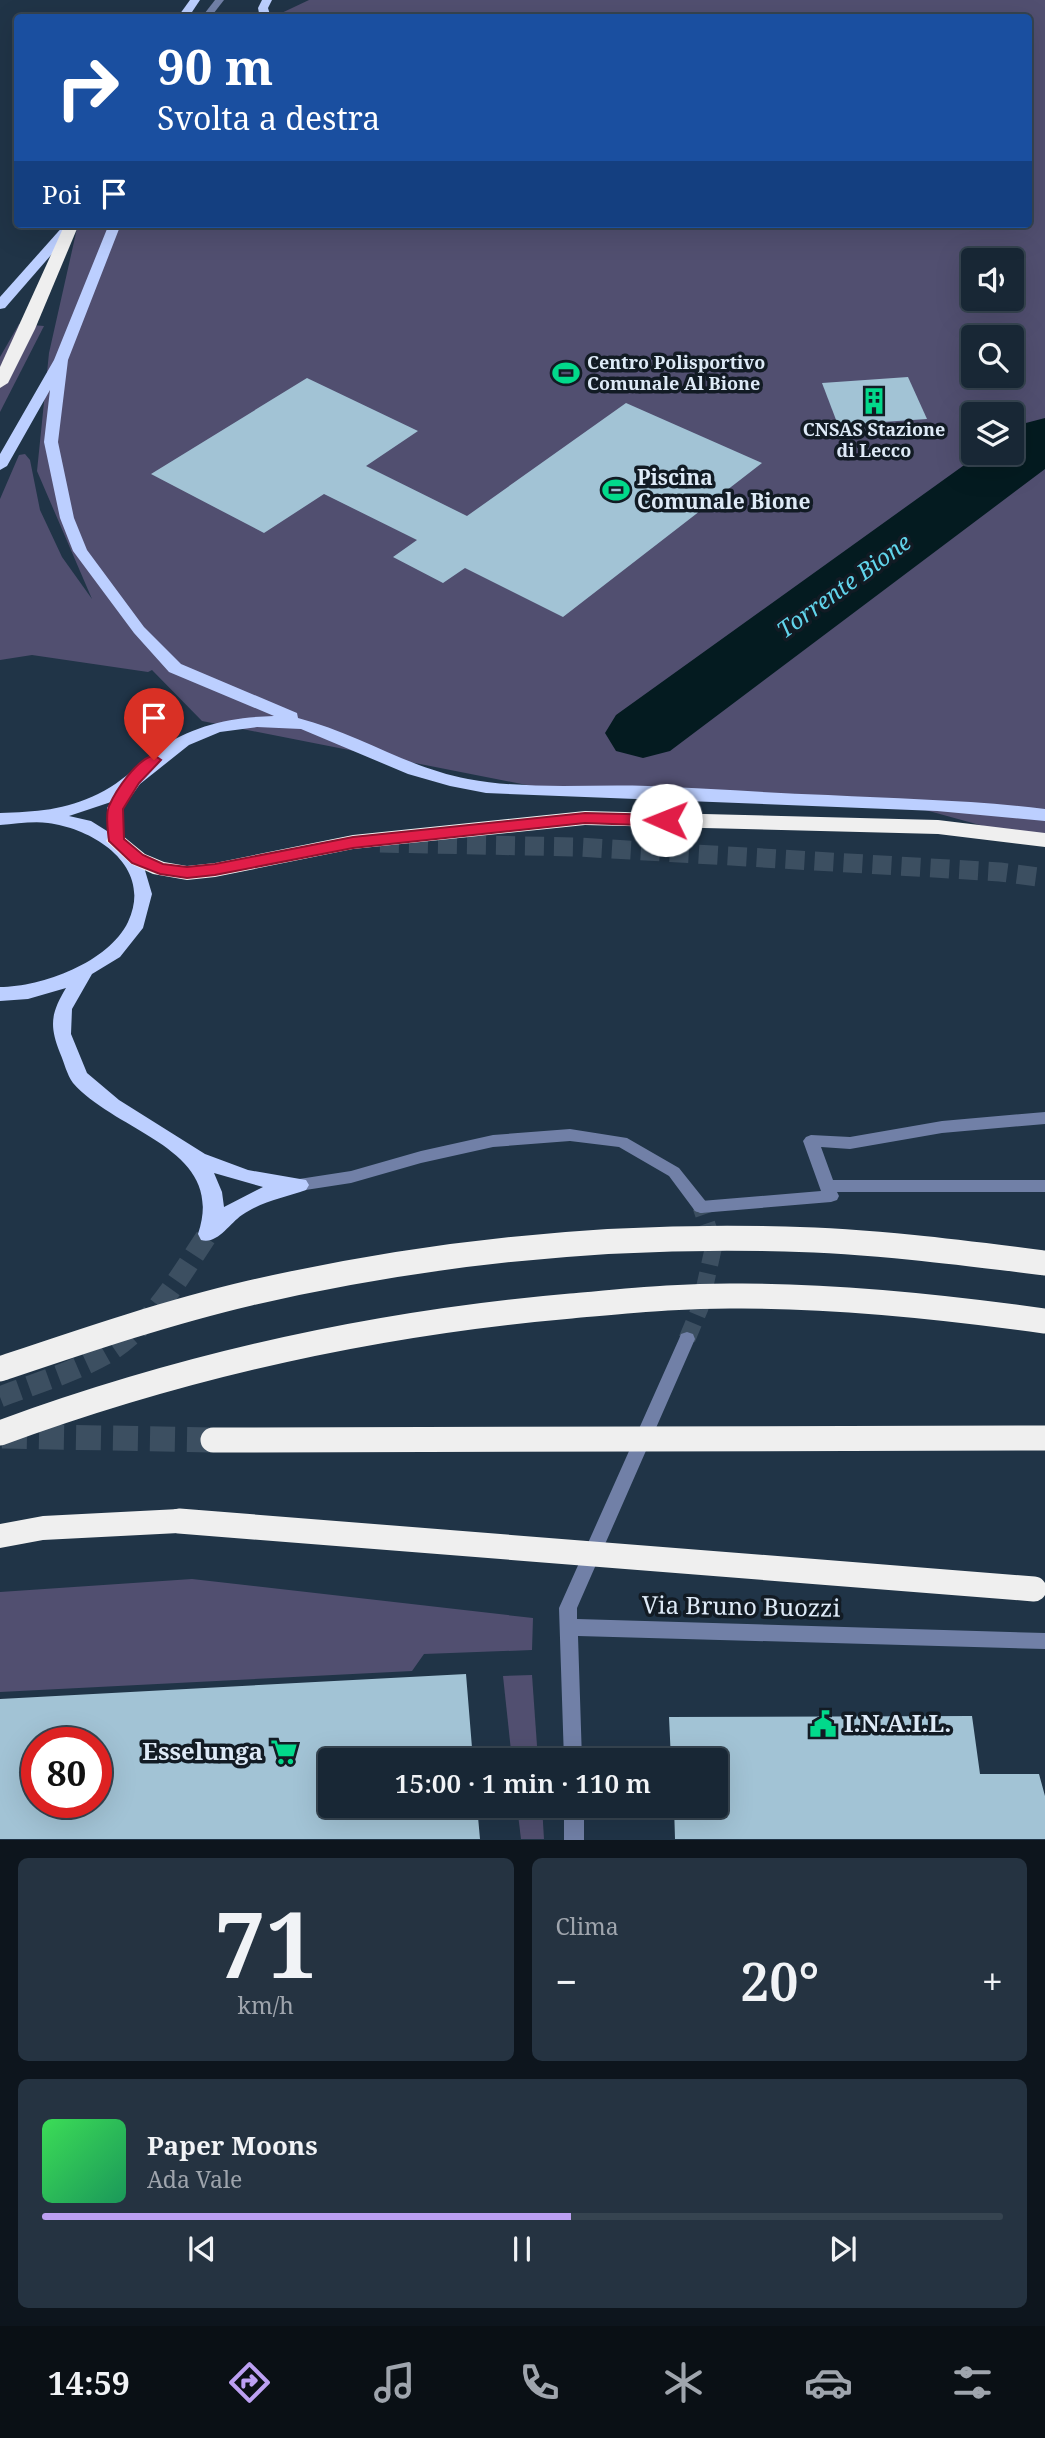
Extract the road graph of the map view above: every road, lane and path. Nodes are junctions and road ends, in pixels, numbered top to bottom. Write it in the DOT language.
graph roads {
  1 [pos="220,0"];
  2 [pos="208,14"];
  3 [pos="68,228"];
  4 [pos="70,228"];
  5 [pos="113,228"];
  6 [pos="0,305"];
  7 [pos="61,360"];
  8 [pos="0,383"];
  9 [pos="0,466"];
  10 [pos="323,730"];
  11 [pos="134,780"];
  12 [pos="1045,815"];
  13 [pos="32,816"];
  14 [pos="4,817"];
  15 [pos="1045,840"];
  16 [pos="116,841"];
  17 [pos="84,972"];
  18 [pos="0,994"];
  19 [pos="1045,1118"];
  20 [pos="188,1152"];
  21 [pos="305,1184"];
  22 [pos="826,1186"];
  23 [pos="1045,1186"];
  24 [pos="1045,1263"];
  25 [pos="1045,1321"];
  26 [pos="687,1339"];
  27 [pos="0,1369"];
  28 [pos="0,1433"];
  29 [pos="1045,1438"];
  30 [pos="213,1440"];
  31 [pos="0,1536"];
  32 [pos="1034,1590"];
  33 [pos="569,1627"];
  34 [pos="1045,1641"];
  35 [pos="573,1748"];
  36 [pos="574,1818"];
  37 [pos="574,1839"];
  1 -- 2 [label="street"];
  3 -- 6 [label="main road"];
  4 -- 8 [label="highway"];
  5 -- 7 [label="main road"];
  7 -- 9 [label="main road"];
  7 -- 10 [label="main road"];
  10 -- 11 [label="main road"];
  10 -- 12 [label="main road"];
  11 -- 13 [label="main road"];
  11 -- 16 [label="main road"];
  13 -- 14 [label="main road"];
  13 -- 16 [label="main road"];
  15 -- 16 [label="highway"];
  16 -- 17 [label="main road"];
  17 -- 18 [label="main road"];
  17 -- 20 [label="main road"];
  19 -- 22 [label="street"];
  20 -- 21 [label="main road"];
  20 -- 21 [label="main road"];
  21 -- 22 [label="street"];
  22 -- 23 [label="street"];
  24 -- 27 [label="highway, bridge"];
  25 -- 28 [label="highway, bridge"];
  26 -- 33 [label="street"];
  29 -- 30 [label="highway, bridge"];
  31 -- 32 [label="highway, bridge"];
  33 -- 34 [label="street, Via Bruno Buozzi"];
  33 -- 35 [label="street"];
  36 -- 37 [label="street"];
}
